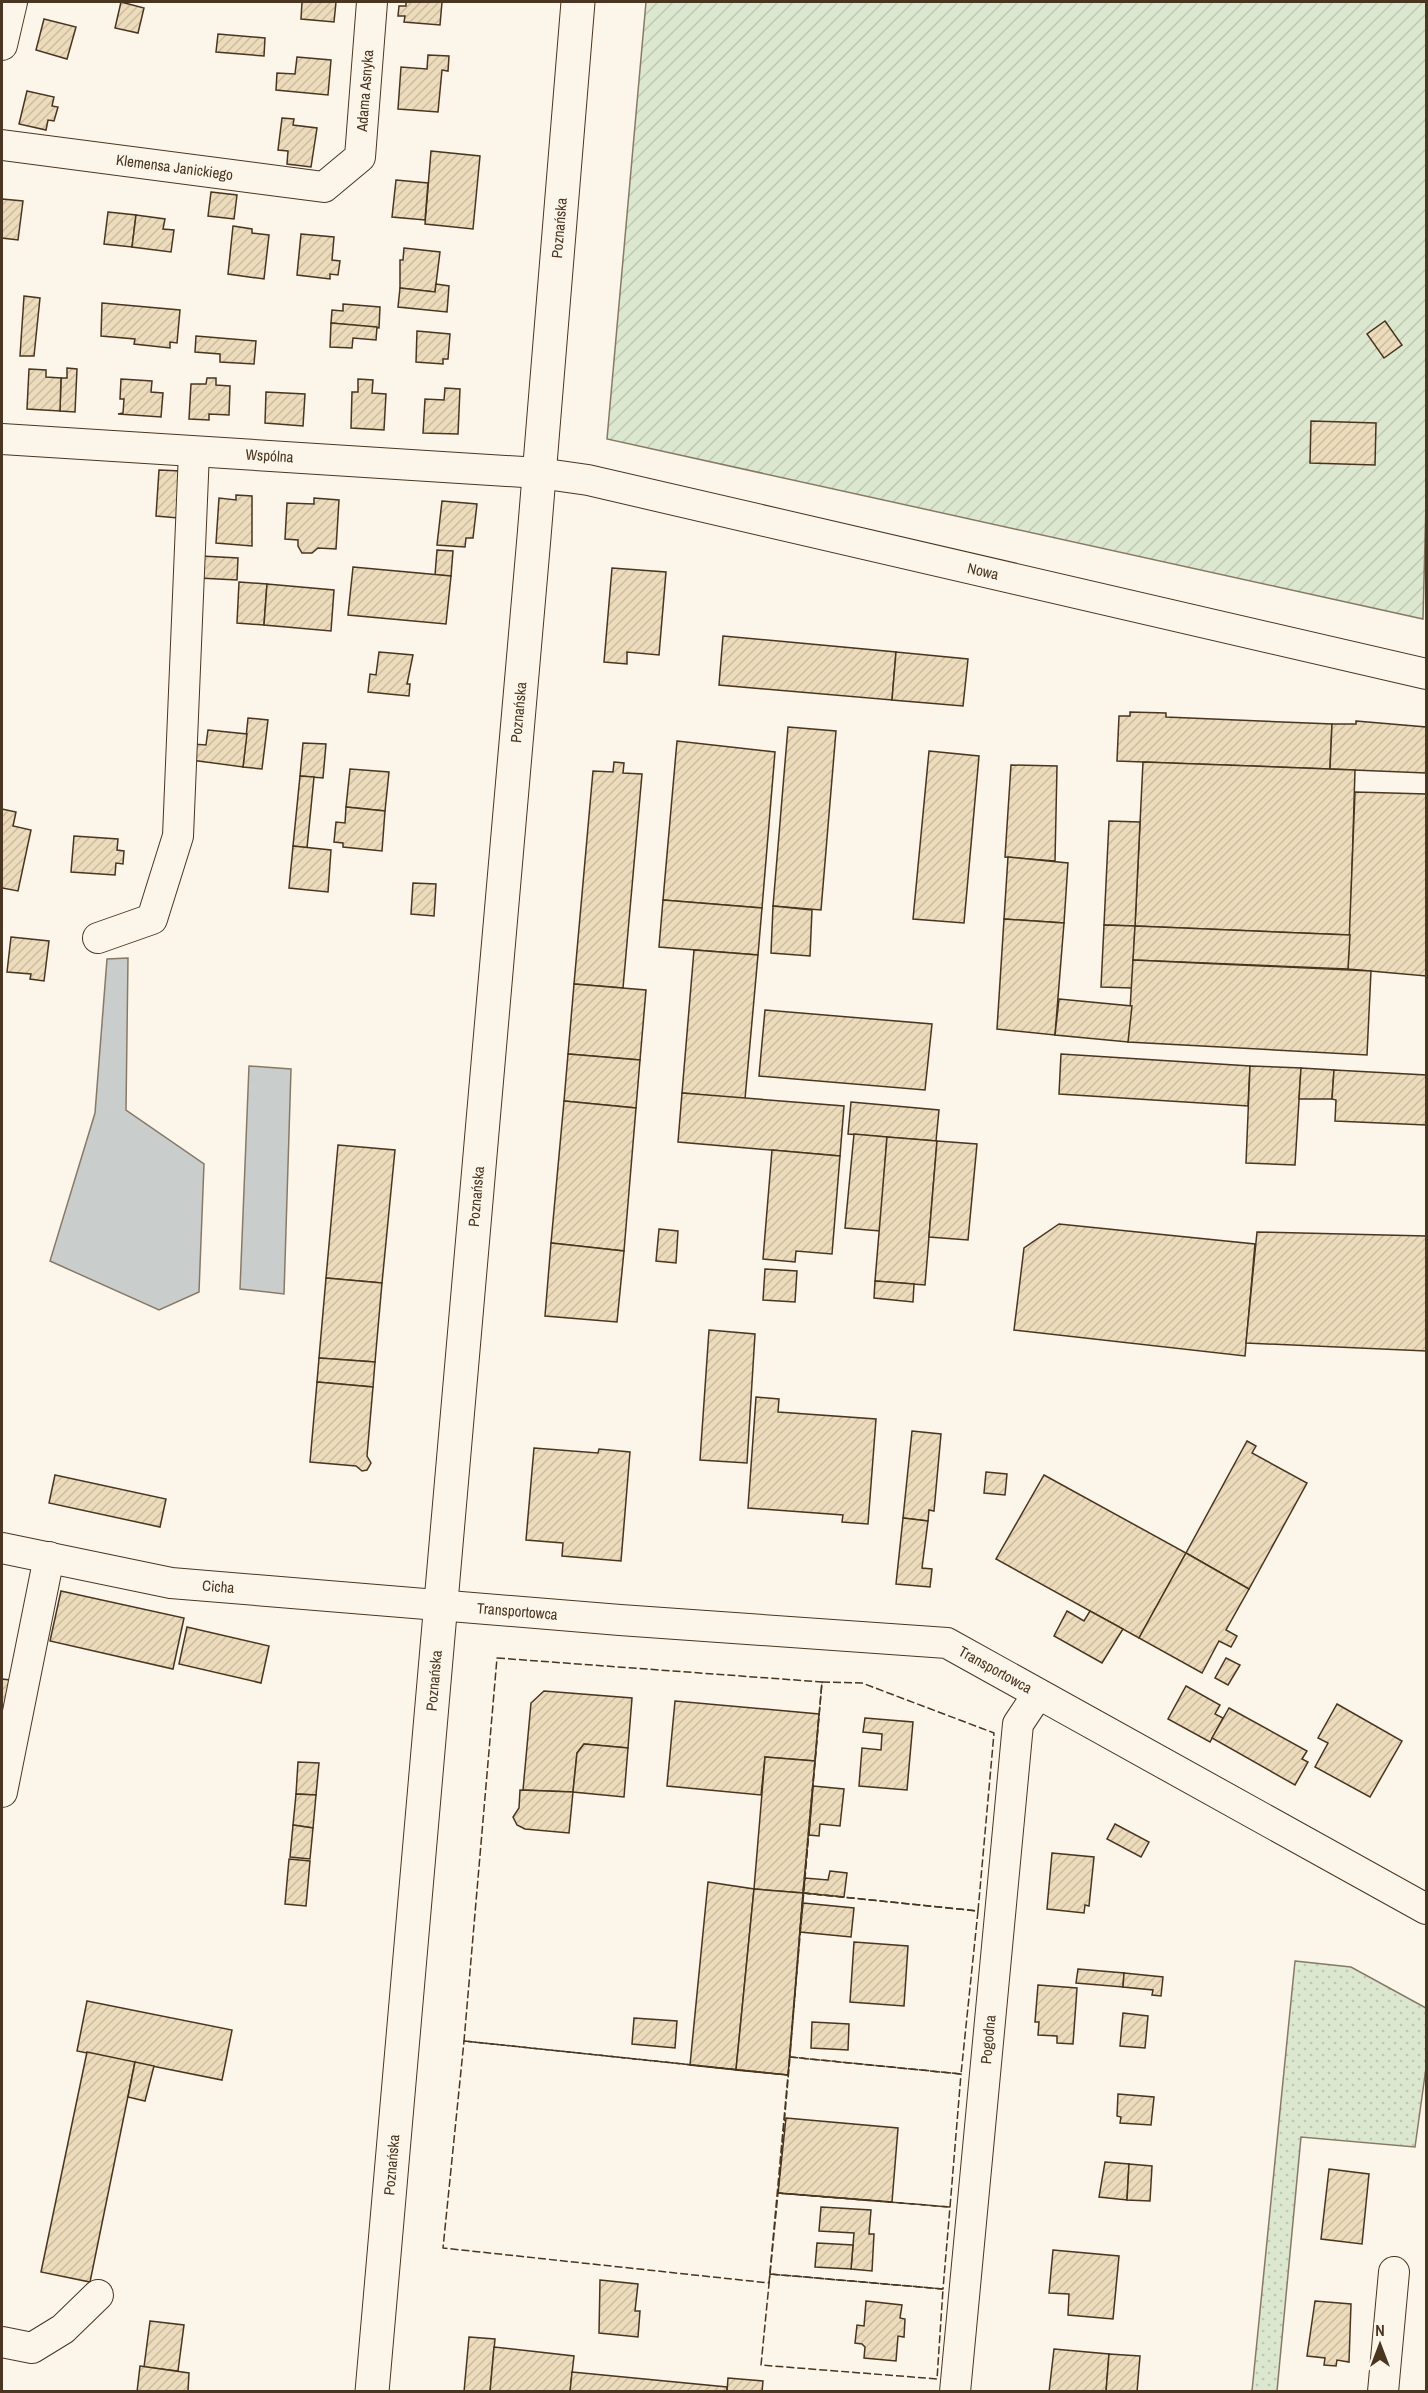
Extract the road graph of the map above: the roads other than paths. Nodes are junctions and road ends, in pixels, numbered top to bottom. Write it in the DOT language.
graph roads {
  1 [pos="12,2"];
  2 [pos="372,2"];
  3 [pos="578,2"];
  4 [pos="2,45"];
  5 [pos="2,146"];
  6 [pos="343,171"];
  7 [pos="2,439"];
  8 [pos="194,452"];
  9 [pos="539,473"];
  10 [pos="1426,674"];
  11 [pos="98,938"];
  12 [pos="2,1548"];
  13 [pos="49,1557"];
  14 [pos="440,1606"];
  15 [pos="1038,1694"];
  16 [pos="2,1792"];
  17 [pos="1426,1909"];
  18 [pos="1394,2272"];
  19 [pos="98,2295"];
  20 [pos="2,2342"];
  21 [pos="372,2391"];
  22 [pos="955,2391"];
  23 [pos="1383,2391"];
  1 -- 4 [label="street"];
  2 -- 6 [label="street, Adama Asnyka"];
  3 -- 9 [label="main road, Poznańska"];
  5 -- 6 [label="street, Klemensa Janickiego"];
  7 -- 8 [label="street, Wspólna"];
  8 -- 9 [label="street, Wspólna"];
  8 -- 11 [label="street"];
  9 -- 10 [label="street, Nowa"];
  9 -- 14 [label="main road, Poznańska"];
  12 -- 13 [label="street, Cicha"];
  13 -- 14 [label="street, Cicha"];
  13 -- 16 [label="street"];
  14 -- 15 [label="street, Transportowca"];
  14 -- 21 [label="main road, Poznańska"];
  15 -- 17 [label="street, Transportowca"];
  15 -- 22 [label="street, Pogodna"];
  18 -- 23 [label="street"];
  19 -- 20 [label="street"];
}
